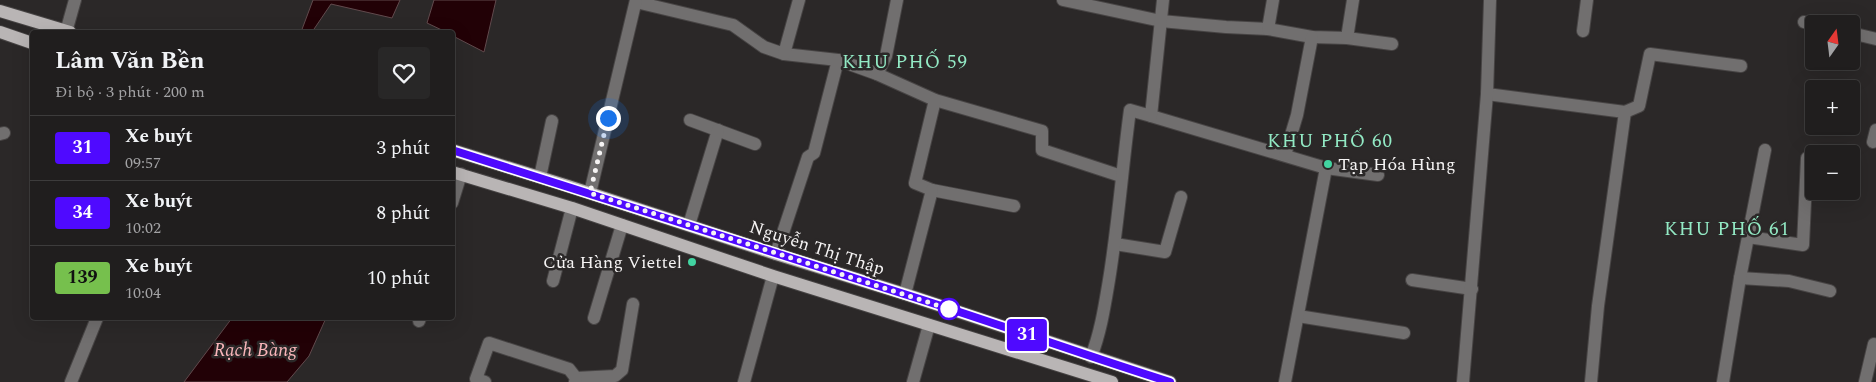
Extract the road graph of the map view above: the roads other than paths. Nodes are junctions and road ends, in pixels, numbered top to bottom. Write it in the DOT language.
graph roads {
  1 [pos="75,0"];
  2 [pos="798,0"];
  3 [pos="898,0"];
  4 [pos="1063,0"];
  5 [pos="1164,0"];
  6 [pos="1273,0"];
  7 [pos="1353,0"];
  8 [pos="1490,0"];
  9 [pos="1587,0"];
  10 [pos="636,1"];
  11 [pos="0,11"];
  12 [pos="1161,22"];
  13 [pos="1268,29"];
  14 [pos="62,30"];
  15 [pos="68,30"];
  16 [pos="1583,30"];
  17 [pos="0,32"];
  18 [pos="1860,35"];
  19 [pos="1312,37"];
  20 [pos="1347,38"];
  21 [pos="1876,39"];
  22 [pos="30,42"];
  23 [pos="1392,44"];
  24 [pos="784,54"];
  25 [pos="838,60"];
  26 [pos="1741,66"];
  27 [pos="878,74"];
  28 [pos="1487,94"];
  29 [pos="935,100"];
  30 [pos="1625,112"];
  31 [pos="1151,116"];
  32 [pos="690,120"];
  33 [pos="552,121"];
  34 [pos="718,130"];
  35 [pos="755,144"];
  36 [pos="1765,150"];
  37 [pos="455,151"];
  38 [pos="1285,156"];
  39 [pos="1326,168"];
  40 [pos="457,173"];
  41 [pos="1378,175"];
  42 [pos="1121,176"];
  43 [pos="540,177"];
  44 [pos="932,190"];
  45 [pos="590,193"];
  46 [pos="1805,193"];
  47 [pos="1181,197"];
  48 [pos="1014,206"];
  49 [pos="572,208"];
  50 [pos="586,213"];
  51 [pos="622,225"];
  52 [pos="689,225"];
  53 [pos="1748,236"];
  54 [pos="1115,244"];
  55 [pos="776,254"];
  56 [pos="773,276"];
  57 [pos="1740,278"];
  58 [pos="1412,280"];
  59 [pos="553,281"];
  60 [pos="1472,289"];
  61 [pos="1830,291"];
  62 [pos="905,294"];
  63 [pos="633,304"];
  64 [pos="1298,316"];
  65 [pos="594,318"];
  66 [pos="96,320"];
  67 [pos="929,325"];
  68 [pos="1404,333"];
  69 [pos="1874,344"];
  70 [pos="1091,357"];
  71 [pos="1086,373"];
  72 [pos="1141,378"];
  73 [pos="575,380"];
  74 [pos="1166,381"];
  75 [pos="71,382"];
  76 [pos="485,382"];
  77 [pos="744,382"];
  78 [pos="913,382"];
  79 [pos="1112,382"];
  80 [pos="1285,382"];
  81 [pos="1464,382"];
  82 [pos="1592,382"];
  83 [pos="1723,382"];
  84 [pos="1865,382"];
  1 -- 15 [label="street"];
  2 -- 24 [label="street"];
  3 -- 27 [label="street"];
  4 -- 12 [label="street"];
  5 -- 12 [label="street"];
  6 -- 13 [label="street"];
  7 -- 20 [label="street"];
  8 -- 28 [label="street"];
  9 -- 16 [label="street"];
  10 -- 24 [label="street"];
  10 -- 45 [label="street"];
  11 -- 14 [label="main road"];
  12 -- 13 [label="street"];
  12 -- 31 [label="street"];
  13 -- 19 [label="street"];
  17 -- 22 [label="main road"];
  18 -- 21 [label="street"];
  19 -- 20 [label="street"];
  19 -- 38 [label="street"];
  20 -- 23 [label="street"];
  24 -- 25 [label="street"];
  25 -- 27 [label="street"];
  25 -- 55 [label="street"];
  26 -- 30 [label="street"];
  27 -- 29 [label="street"];
  28 -- 30 [label="street"];
  28 -- 60 [label="street"];
  29 -- 42 [label="street"];
  29 -- 44 [label="street"];
  30 -- 82 [label="street"];
  31 -- 38 [label="street"];
  31 -- 42 [label="street"];
  32 -- 34 [label="street"];
  33 -- 43 [label="street"];
  34 -- 35 [label="street"];
  34 -- 52 [label="street"];
  36 -- 53 [label="street"];
  37 -- 43 [label="main road, Nguyễn Thị Thập"];
  38 -- 39 [label="street"];
  39 -- 41 [label="street"];
  39 -- 64 [label="street"];
  40 -- 49 [label="main road"];
  42 -- 54 [label="street"];
  43 -- 45 [label="main road, Nguyễn Thị Thập"];
  44 -- 48 [label="street"];
  44 -- 62 [label="street"];
  45 -- 50 [label="main road"];
  45 -- 52 [label="main road, Nguyễn Thị Thập"];
  46 -- 53 [label="street"];
  47 -- 54 [label="street"];
  49 -- 50 [label="main road"];
  49 -- 59 [label="street"];
  50 -- 51 [label="main road"];
  51 -- 56 [label="main road"];
  51 -- 65 [label="street"];
  52 -- 55 [label="main road, Nguyễn Thị Thập"];
  53 -- 57 [label="street"];
  54 -- 70 [label="street"];
  55 -- 62 [label="main road, Nguyễn Thị Thập"];
  56 -- 67 [label="main road"];
  56 -- 77 [label="street"];
  57 -- 61 [label="street"];
  57 -- 83 [label="street"];
  58 -- 60 [label="street"];
  60 -- 81 [label="street"];
  62 -- 70 [label="main road, Nguyễn Thị Thập"];
  63 -- 73 [label="street"];
  64 -- 68 [label="street"];
  64 -- 80 [label="street"];
  66 -- 75 [label="street"];
  67 -- 71 [label="main road"];
  67 -- 78 [label="street"];
  69 -- 84 [label="street"];
  70 -- 71 [label="main road"];
  70 -- 72 [label="main road, Nguyễn Thị Thập"];
  71 -- 79 [label="main road"];
  72 -- 74 [label="main road, Nguyễn Thị Thập"];
  73 -- 76 [label="street"];
}
